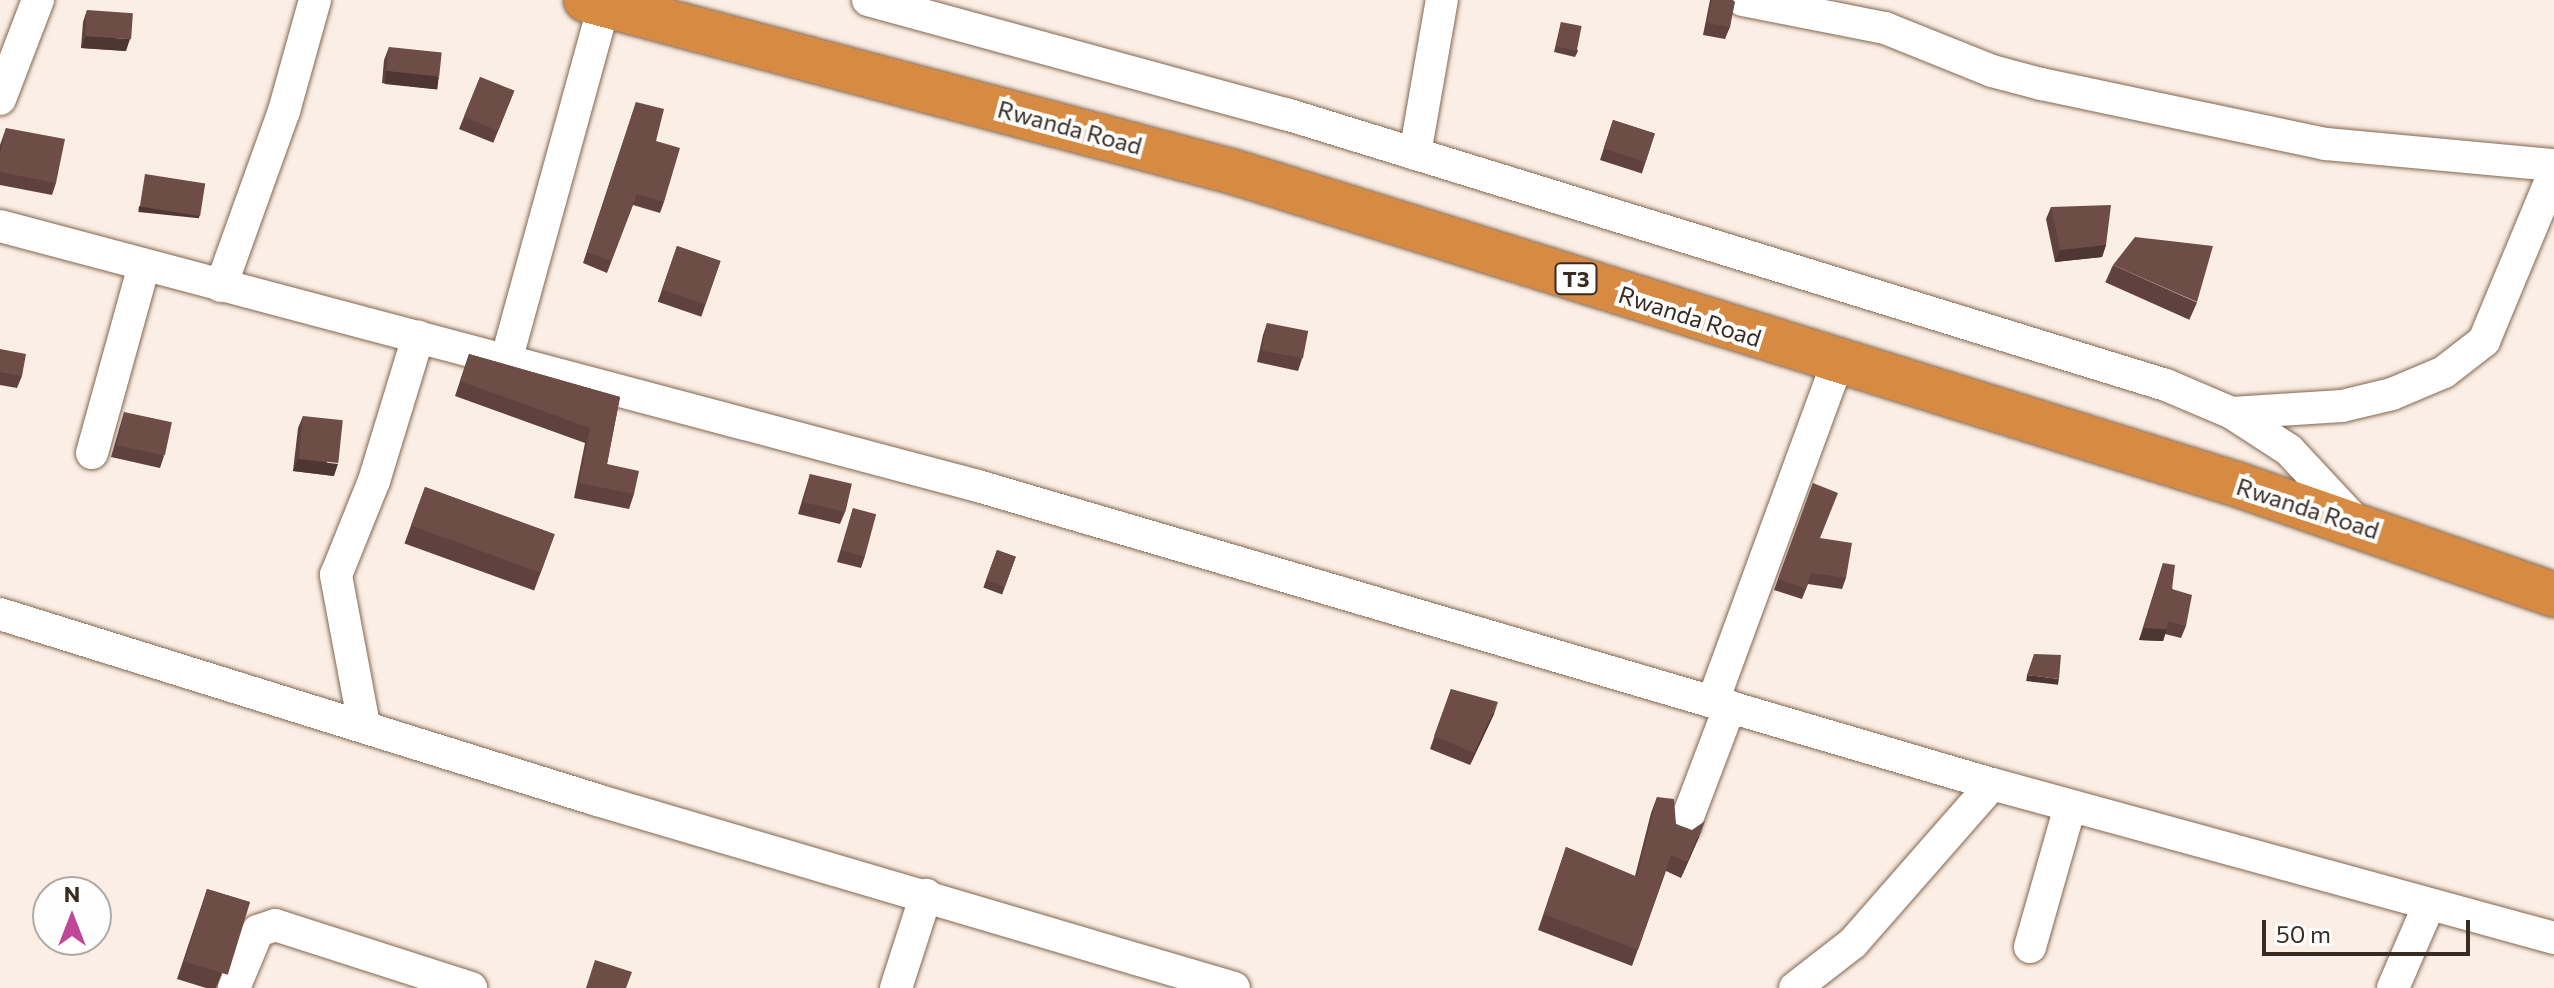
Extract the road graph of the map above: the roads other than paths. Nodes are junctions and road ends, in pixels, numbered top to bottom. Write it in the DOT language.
graph roads {
  1 [pos="38,0"];
  2 [pos="315,0"];
  3 [pos="868,0"];
  4 [pos="1442,0"];
  5 [pos="1743,0"];
  6 [pos="595,2"];
  7 [pos="0,99"];
  8 [pos="1415,154"];
  9 [pos="2554,165"];
  10 [pos="2554,173"];
  11 [pos="0,226"];
  12 [pos="144,265"];
  13 [pos="221,286"];
  14 [pos="418,337"];
  15 [pos="506,361"];
  16 [pos="1837,364"];
  17 [pos="2232,413"];
  18 [pos="92,453"];
  19 [pos="2357,523"];
  20 [pos="2554,595"];
  21 [pos="0,614"];
  22 [pos="1721,703"];
  23 [pos="364,725"];
  24 [pos="1992,784"];
  25 [pos="2070,807"];
  26 [pos="1684,827"];
  27 [pos="926,895"];
  28 [pos="2429,905"];
  29 [pos="2554,938"];
  30 [pos="2030,947"];
  31 [pos="234,988"];
  32 [pos="471,988"];
  33 [pos="896,988"];
  34 [pos="1234,988"];
  35 [pos="1795,988"];
  36 [pos="2393,988"];
  1 -- 7 [label="street"];
  2 -- 13 [label="street"];
  3 -- 8 [label="street"];
  4 -- 8 [label="street"];
  5 -- 9 [label="street"];
  6 -- 15 [label="street"];
  6 -- 16 [label="highway, Rwanda Road / T3"];
  8 -- 17 [label="street"];
  10 -- 17 [label="street"];
  11 -- 12 [label="street"];
  12 -- 13 [label="street"];
  12 -- 18 [label="street"];
  13 -- 14 [label="street"];
  14 -- 15 [label="street"];
  14 -- 23 [label="street"];
  15 -- 22 [label="street"];
  16 -- 19 [label="highway, Rwanda Road / T3"];
  16 -- 22 [label="street"];
  17 -- 19 [label="street"];
  19 -- 20 [label="highway, Rwanda Road / T3"];
  21 -- 23 [label="street"];
  22 -- 24 [label="street"];
  22 -- 26 [label="street"];
  23 -- 27 [label="street"];
  24 -- 25 [label="street"];
  24 -- 35 [label="street"];
  25 -- 28 [label="street"];
  25 -- 30 [label="street"];
  27 -- 33 [label="street"];
  27 -- 34 [label="street"];
  28 -- 29 [label="street"];
  28 -- 36 [label="street"];
  31 -- 32 [label="street"];
}
